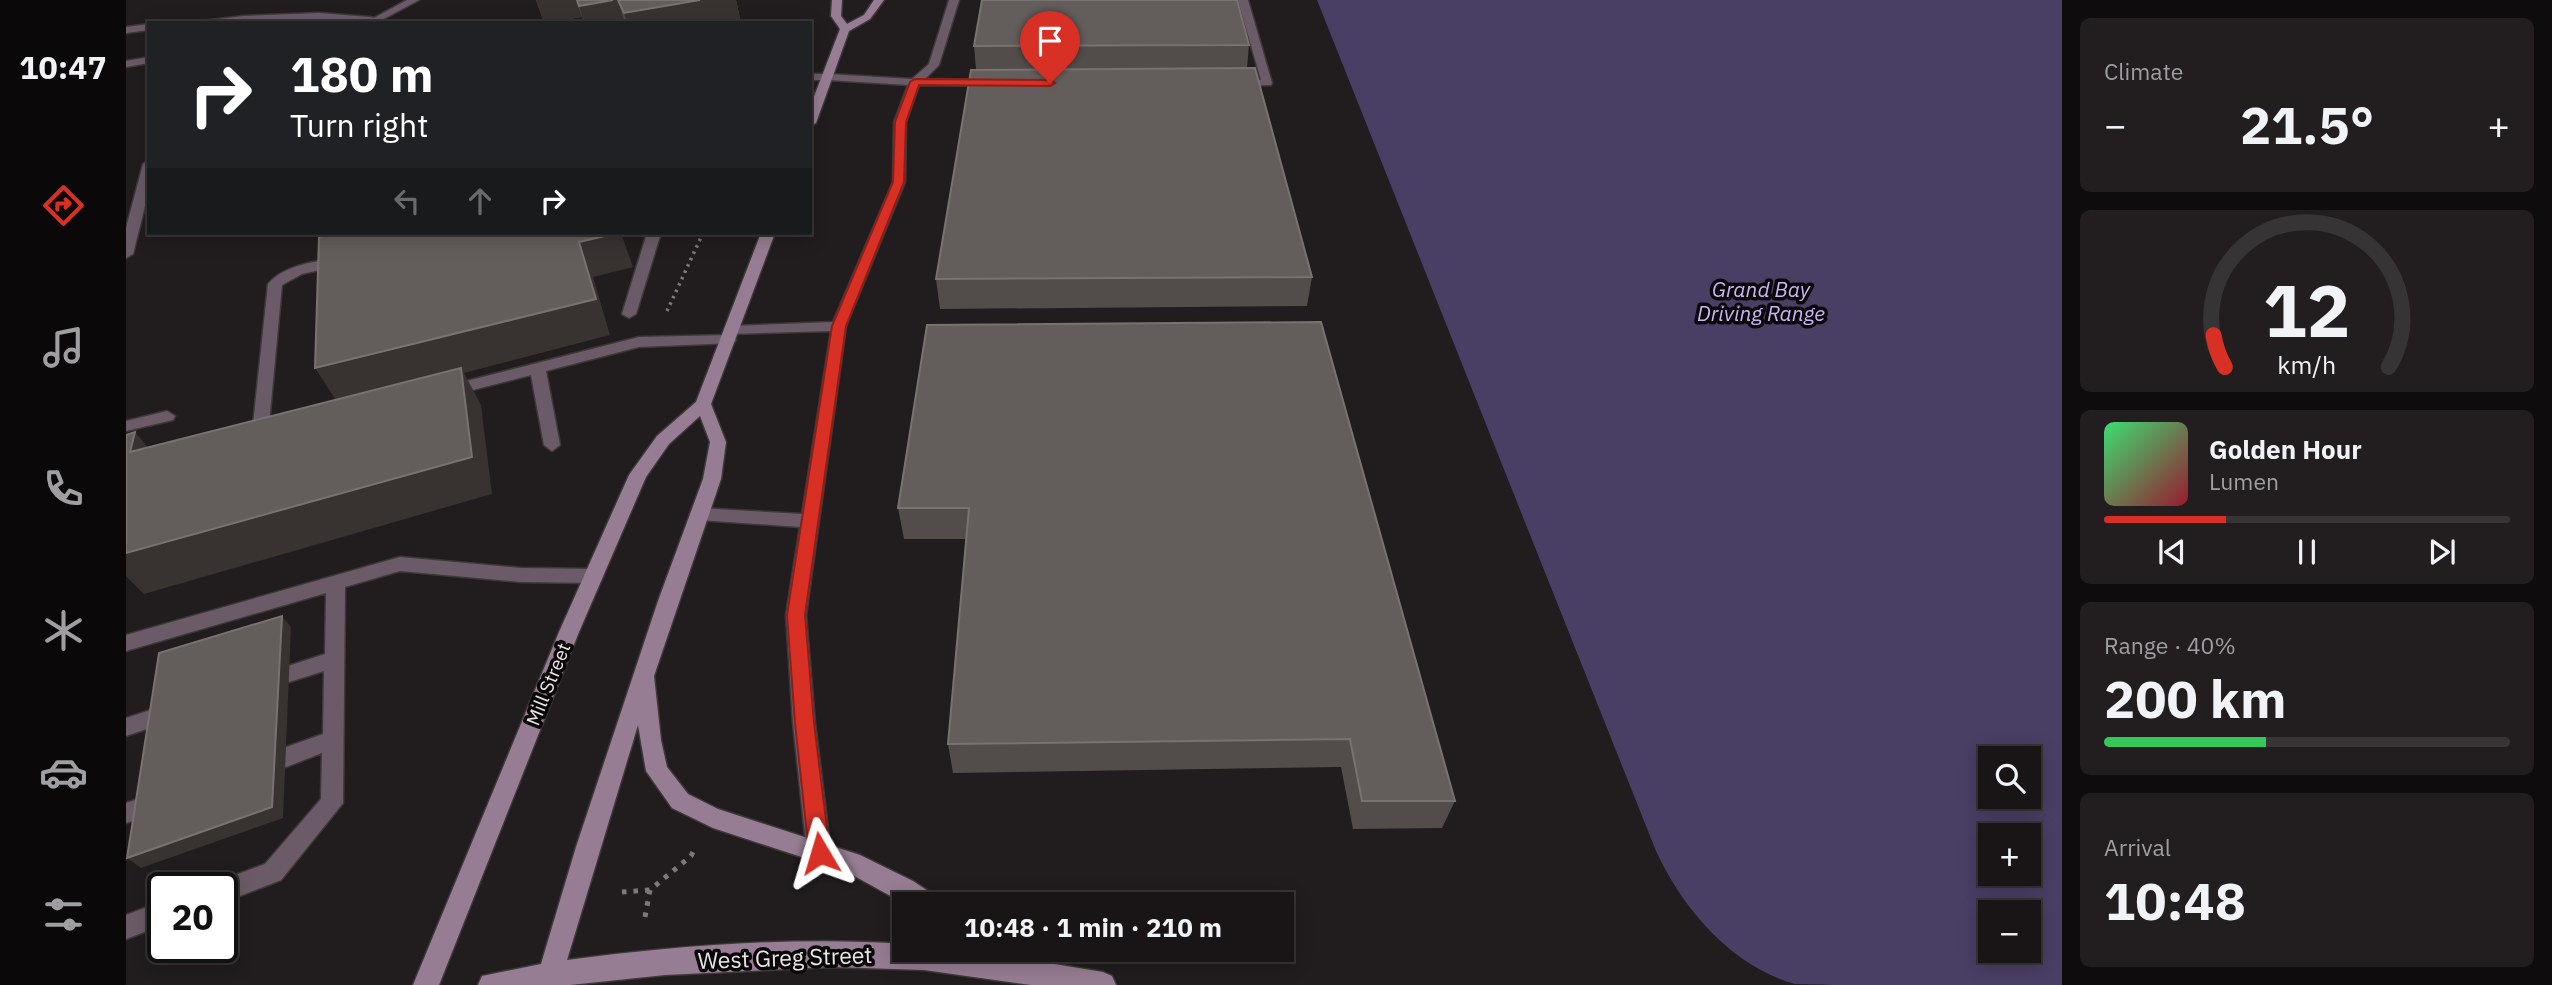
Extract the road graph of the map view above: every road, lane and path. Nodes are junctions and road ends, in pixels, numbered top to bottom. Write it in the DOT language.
graph roads {
  1 [pos="414,0"];
  2 [pos="837,0"];
  3 [pos="879,0"];
  4 [pos="954,0"];
  5 [pos="1243,0"];
  6 [pos="254,20"];
  7 [pos="374,20"];
  8 [pos="233,21"];
  9 [pos="381,21"];
  10 [pos="147,27"];
  11 [pos="845,29"];
  12 [pos="126,30"];
  13 [pos="147,60"];
  14 [pos="126,64"];
  15 [pos="812,77"];
  16 [pos="828,77"];
  17 [pos="915,82"];
  18 [pos="1010,83"];
  19 [pos="1226,83"];
  20 [pos="813,110"];
  21 [pos="147,172"];
  22 [pos="653,235"];
  23 [pos="702,235"];
  24 [pos="767,235"];
  25 [pos="126,254"];
  26 [pos="351,259"];
  27 [pos="629,314"];
  28 [pos="663,320"];
  29 [pos="839,326"];
  30 [pos="730,335"];
  31 [pos="538,368"];
  32 [pos="432,396"];
  33 [pos="703,404"];
  34 [pos="167,416"];
  35 [pos="126,426"];
  36 [pos="286,433"];
  37 [pos="552,445"];
  38 [pos="699,514"];
  39 [pos="810,521"];
  40 [pos="594,576"];
  41 [pos="336,582"];
  42 [pos="126,643"];
  43 [pos="334,659"];
  44 [pos="645,673"];
  45 [pos="289,674"];
  46 [pos="163,715"];
  47 [pos="126,727"];
  48 [pos="333,740"];
  49 [pos="286,757"];
  50 [pos="150,805"];
  51 [pos="126,813"];
  52 [pos="699,841"];
  53 [pos="820,853"];
  54 [pos="238,885"];
  55 [pos="650,890"];
  56 [pos="622,892"];
  57 [pos="909,892"];
  58 [pos="645,917"];
  59 [pos="147,919"];
  60 [pos="126,927"];
  61 [pos="1012,962"];
  62 [pos="1025,971"];
  63 [pos="549,979"];
  64 [pos="426,985"];
  65 [pos="491,985"];
  66 [pos="1103,985"];
  1 -- 7 [label="street"];
  2 -- 11 [label="main road"];
  3 -- 11 [label="main road"];
  4 -- 17 [label="street"];
  5 -- 19 [label="street"];
  6 -- 7 [label="street"];
  6 -- 8 [label="street"];
  7 -- 9 [label="street"];
  10 -- 12 [label="street"];
  11 -- 16 [label="main road"];
  13 -- 14 [label="street"];
  15 -- 16 [label="street"];
  16 -- 17 [label="street"];
  16 -- 20 [label="main road"];
  17 -- 18 [label="street"];
  17 -- 29 [label="street"];
  21 -- 25 [label="street"];
  22 -- 27 [label="street"];
  23 -- 28 [label="path"];
  24 -- 30 [label="main road, Mill Street"];
  26 -- 36 [label="street"];
  29 -- 30 [label="street"];
  29 -- 39 [label="street"];
  30 -- 31 [label="street"];
  30 -- 33 [label="main road, Mill Street"];
  31 -- 32 [label="street"];
  31 -- 37 [label="street"];
  33 -- 38 [label="main road"];
  33 -- 40 [label="main road, Mill Street"];
  34 -- 35 [label="street"];
  38 -- 39 [label="street"];
  38 -- 44 [label="main road"];
  39 -- 53 [label="street"];
  40 -- 41 [label="street"];
  40 -- 64 [label="main road, Mill Street"];
  41 -- 42 [label="street"];
  41 -- 43 [label="street"];
  43 -- 45 [label="street"];
  43 -- 48 [label="street"];
  44 -- 53 [label="main road"];
  44 -- 63 [label="main road"];
  46 -- 47 [label="street"];
  48 -- 49 [label="street"];
  48 -- 54 [label="street"];
  50 -- 51 [label="street"];
  52 -- 55 [label="path"];
  53 -- 57 [label="main road"];
  55 -- 56 [label="path"];
  55 -- 58 [label="path"];
  59 -- 60 [label="street"];
  61 -- 62 [label="main road"];
  62 -- 63 [label="main road, West Greg Street"];
  62 -- 66 [label="main road, West Greg Street"];
  63 -- 65 [label="main road, West Greg Street"];
}
